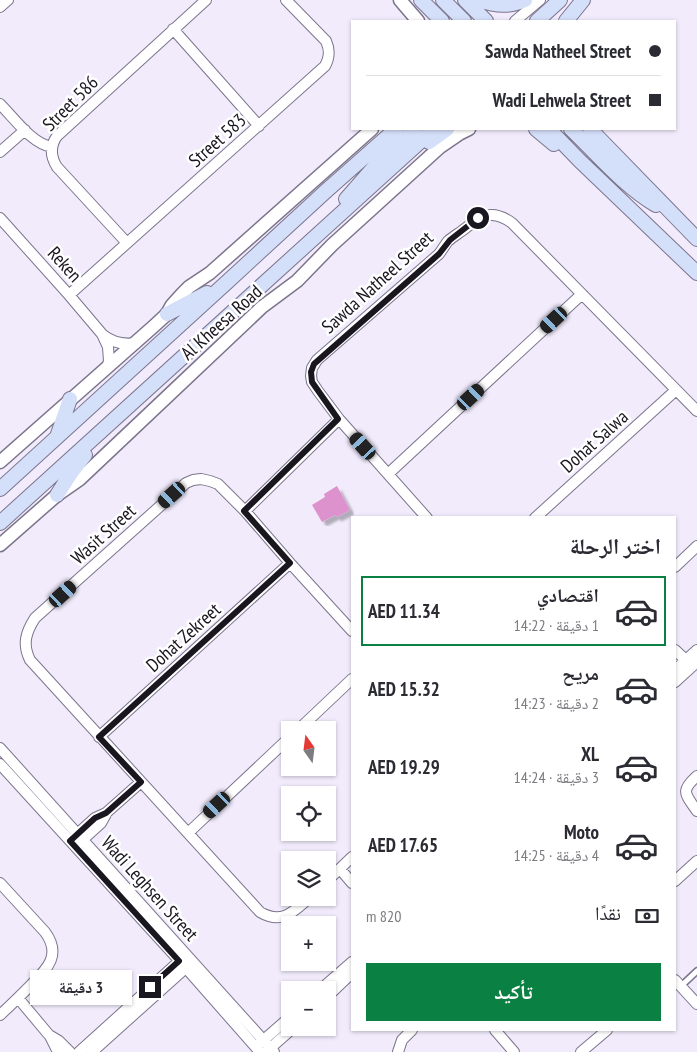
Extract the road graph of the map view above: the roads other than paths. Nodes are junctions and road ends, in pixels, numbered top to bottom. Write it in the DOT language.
graph roads {
  1 [pos="8,0"];
  2 [pos="206,0"];
  3 [pos="286,0"];
  4 [pos="400,0"];
  5 [pos="411,0"];
  6 [pos="421,0"];
  7 [pos="443,0"];
  8 [pos="465,0"];
  9 [pos="480,0"];
  10 [pos="525,0"];
  11 [pos="540,0"];
  12 [pos="560,0"];
  13 [pos="582,0"];
  14 [pos="0,7"];
  15 [pos="417,20"];
  16 [pos="429,20"];
  17 [pos="441,20"];
  18 [pos="463,20"];
  19 [pos="485,20"];
  20 [pos="516,20"];
  21 [pos="538,20"];
  22 [pos="557,20"];
  23 [pos="567,20"];
  24 [pos="173,29"];
  25 [pos="0,104"];
  26 [pos="259,126"];
  27 [pos="25,130"];
  28 [pos="371,130"];
  29 [pos="395,130"];
  30 [pos="414,130"];
  31 [pos="433,130"];
  32 [pos="446,130"];
  33 [pos="467,130"];
  34 [pos="537,130"];
  35 [pos="550,130"];
  36 [pos="572,130"];
  37 [pos="593,131"];
  38 [pos="52,147"];
  39 [pos="410,151"];
  40 [pos="0,152"];
  41 [pos="580,161"];
  42 [pos="670,212"];
  43 [pos="0,218"];
  44 [pos="319,233"];
  45 [pos="697,239"];
  46 [pos="127,243"];
  47 [pos="697,273"];
  48 [pos="226,283"];
  49 [pos="582,294"];
  50 [pos="69,295"];
  51 [pos="167,314"];
  52 [pos="102,334"];
  53 [pos="136,342"];
  54 [pos="107,368"];
  55 [pos="676,390"];
  56 [pos="70,399"];
  57 [pos="697,411"];
  58 [pos="338,419"];
  59 [pos="97,435"];
  60 [pos="58,436"];
  61 [pos="0,462"];
  62 [pos="388,474"];
  63 [pos="0,488"];
  64 [pos="57,495"];
  65 [pos="244,511"];
  66 [pos="425,516"];
  67 [pos="537,516"];
  68 [pos="0,523"];
  69 [pos="0,546"];
  70 [pos="697,546"];
  71 [pos="290,563"];
  72 [pos="676,565"];
  73 [pos="351,630"];
  74 [pos="697,650"];
  75 [pos="676,651"];
  76 [pos="692,663"];
  77 [pos="678,669"];
  78 [pos="351,680"];
  79 [pos="308,721"];
  80 [pos="99,737"];
  81 [pos="281,745"];
  82 [pos="0,748"];
  83 [pos="5,767"];
  84 [pos="697,776"];
  85 [pos="141,782"];
  86 [pos="681,792"];
  87 [pos="697,811"];
  88 [pos="188,832"];
  89 [pos="76,840"];
  90 [pos="351,858"];
  91 [pos="697,861"];
  92 [pos="340,869"];
  93 [pos="336,873"];
  94 [pos="676,880"];
  95 [pos="0,883"];
  96 [pos="351,883"];
  97 [pos="300,906"];
  98 [pos="186,962"];
  99 [pos="351,963"];
  100 [pos="697,971"];
  101 [pos="351,974"];
  102 [pos="330,981"];
  103 [pos="678,983"];
  104 [pos="336,988"];
  105 [pos="18,998"];
  106 [pos="697,1004"];
  107 [pos="0,1015"];
  108 [pos="281,1029"];
  109 [pos="411,1031"];
  110 [pos="496,1031"];
  111 [pos="606,1031"];
  112 [pos="49,1035"];
  113 [pos="282,1036"];
  114 [pos="265,1049"];
  115 [pos="58,1052"];
  116 [pos="70,1052"];
  117 [pos="79,1052"];
  118 [pos="92,1052"];
  119 [pos="398,1052"];
  120 [pos="514,1052"];
  121 [pos="582,1052"];
  1 -- 14 [label="street"];
  2 -- 24 [label="street, Street 586"];
  3 -- 26 [label="street, Street 583"];
  4 -- 15 [label="street"];
  5 -- 16 [label="main road"];
  6 -- 17 [label="main road"];
  7 -- 18 [label="main road"];
  8 -- 19 [label="main road"];
  9 -- 10 [label="main road"];
  11 -- 20 [label="street"];
  12 -- 21 [label="main road"];
  13 -- 22 [label="street"];
  13 -- 23 [label="main road"];
  24 -- 26 [label="street"];
  24 -- 38 [label="street, Street 586"];
  25 -- 27 [label="street"];
  26 -- 46 [label="street, Street 583"];
  27 -- 38 [label="street"];
  27 -- 40 [label="street"];
  28 -- 51 [label="street"];
  29 -- 48 [label="main road, Al Kheesa Road"];
  30 -- 44 [label="main road"];
  31 -- 39 [label="main road, Al Kheesa Road"];
  32 -- 39 [label="main road"];
  33 -- 64 [label="street, Al Kheesa Road"];
  34 -- 41 [label="main road"];
  35 -- 41 [label="main road"];
  36 -- 42 [label="main road"];
  37 -- 42 [label="main road"];
  38 -- 46 [label="street, Street 586"];
  39 -- 44 [label="main road, Al Kheesa Road"];
  41 -- 47 [label="main road"];
  42 -- 45 [label="main road"];
  43 -- 50 [label="street, Reken"];
  44 -- 59 [label="main road, Al Kheesa Road"];
  46 -- 50 [label="street, Street 583"];
  48 -- 51 [label="main road"];
  48 -- 60 [label="main road, Al Kheesa Road"];
  49 -- 55 [label="street, Sawda Natheel Street"];
  49 -- 58 [label="street, Sawda Natheel Street"];
  49 -- 62 [label="street"];
  50 -- 52 [label="street, Reken"];
  51 -- 53 [label="street"];
  52 -- 53 [label="street, Reken"];
  52 -- 54 [label="street, Reken"];
  53 -- 54 [label="street"];
  54 -- 56 [label="street"];
  55 -- 57 [label="street, Sawda Natheel Street"];
  55 -- 67 [label="street, Dohat Salwa"];
  56 -- 60 [label="main road"];
  56 -- 61 [label="street"];
  58 -- 62 [label="street, Sawda Natheel Street"];
  58 -- 65 [label="street"];
  59 -- 64 [label="main road"];
  59 -- 68 [label="main road, Al Kheesa Road"];
  60 -- 63 [label="main road, Al Kheesa Road"];
  62 -- 66 [label="street, Sawda Natheel Street"];
  64 -- 69 [label="street, Al Kheesa Road"];
  65 -- 71 [label="street, Wasit Street"];
  65 -- 80 [label="street, Wasit Street"];
  70 -- 72 [label="street"];
  71 -- 73 [label="street, Wasit Street"];
  71 -- 80 [label="street, Dohat Zekreet"];
  74 -- 76 [label="street"];
  75 -- 76 [label="street"];
  76 -- 77 [label="street"];
  78 -- 79 [label="street"];
  80 -- 85 [label="street, Wasit Street"];
  81 -- 88 [label="street"];
  82 -- 83 [label="street, Wadi Leghsen Street"];
  83 -- 89 [label="street, Wadi Leghsen Street"];
  84 -- 86 [label="street"];
  85 -- 88 [label="street, Wasit Street"];
  85 -- 89 [label="street"];
  86 -- 87 [label="street"];
  88 -- 97 [label="street, Wasit Street"];
  89 -- 98 [label="street, Wadi Leghsen Street"];
  90 -- 92 [label="street"];
  91 -- 94 [label="street"];
  92 -- 93 [label="street"];
  92 -- 96 [label="street"];
  95 -- 105 [label="street"];
  98 -- 114 [label="street, Wadi Leghsen Street"];
  98 -- 117 [label="street"];
  98 -- 118 [label="street"];
  99 -- 102 [label="street"];
  100 -- 103 [label="lane"];
  101 -- 104 [label="street"];
  103 -- 106 [label="street"];
  105 -- 107 [label="street"];
  105 -- 112 [label="street"];
  108 -- 114 [label="street"];
  109 -- 119 [label="street"];
  110 -- 120 [label="street"];
  111 -- 121 [label="street"];
  112 -- 115 [label="street"];
  112 -- 116 [label="street"];
  113 -- 114 [label="street"];
}
